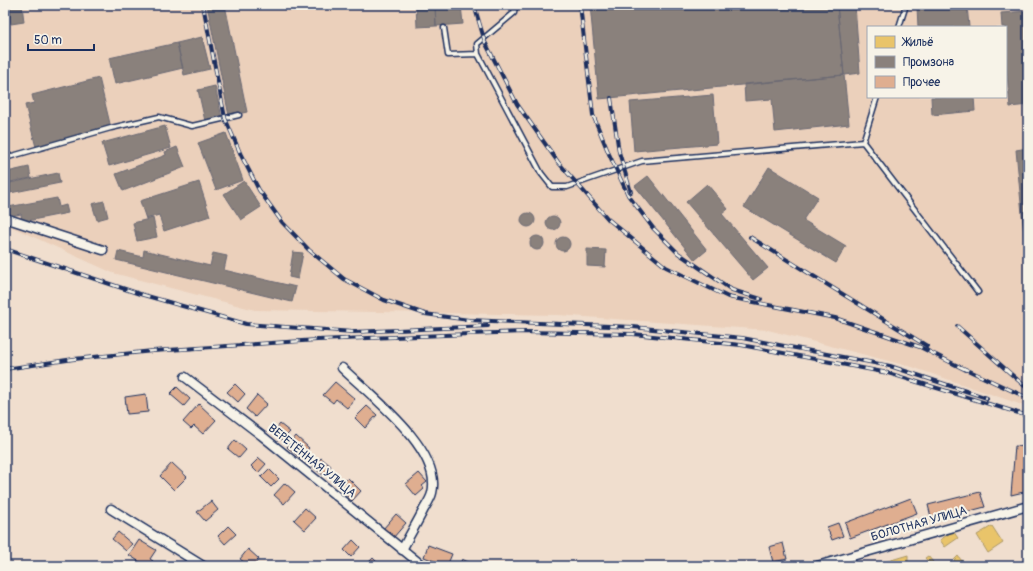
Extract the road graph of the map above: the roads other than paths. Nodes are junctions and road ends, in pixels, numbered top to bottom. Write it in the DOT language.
graph roads {
  1 [pos="515,5"];
  2 [pos="906,5"];
  3 [pos="899,26"];
  4 [pos="444,28"];
  5 [pos="478,54"];
  6 [pos="877,98"];
  7 [pos="239,115"];
  8 [pos="863,142"];
  9 [pos="5,158"];
  10 [pos="5,218"];
  11 [pos="103,250"];
  12 [pos="978,292"];
  13 [pos="342,368"];
  14 [pos="186,377"];
  15 [pos="1028,506"];
  16 [pos="111,509"];
  17 [pos="402,550"];
  18 [pos="203,566"];
  19 [pos="423,566"];
  20 [pos="817,566"];
  1 -- 5 [label="lane"];
  2 -- 3 [label="lane"];
  4 -- 5 [label="lane"];
  5 -- 8 [label="lane"];
  6 -- 8 [label="lane"];
  7 -- 9 [label="lane"];
  8 -- 12 [label="lane"];
  10 -- 11 [label="street"];
  13 -- 17 [label="street"];
  14 -- 17 [label="street, ВЕРЕТЁННАЯ УЛИЦА"];
  15 -- 20 [label="street, БОЛОТНАЯ УЛИЦА"];
  16 -- 18 [label="street"];
  17 -- 19 [label="street, ВЕРЕТЁННАЯ УЛИЦА"];
}
